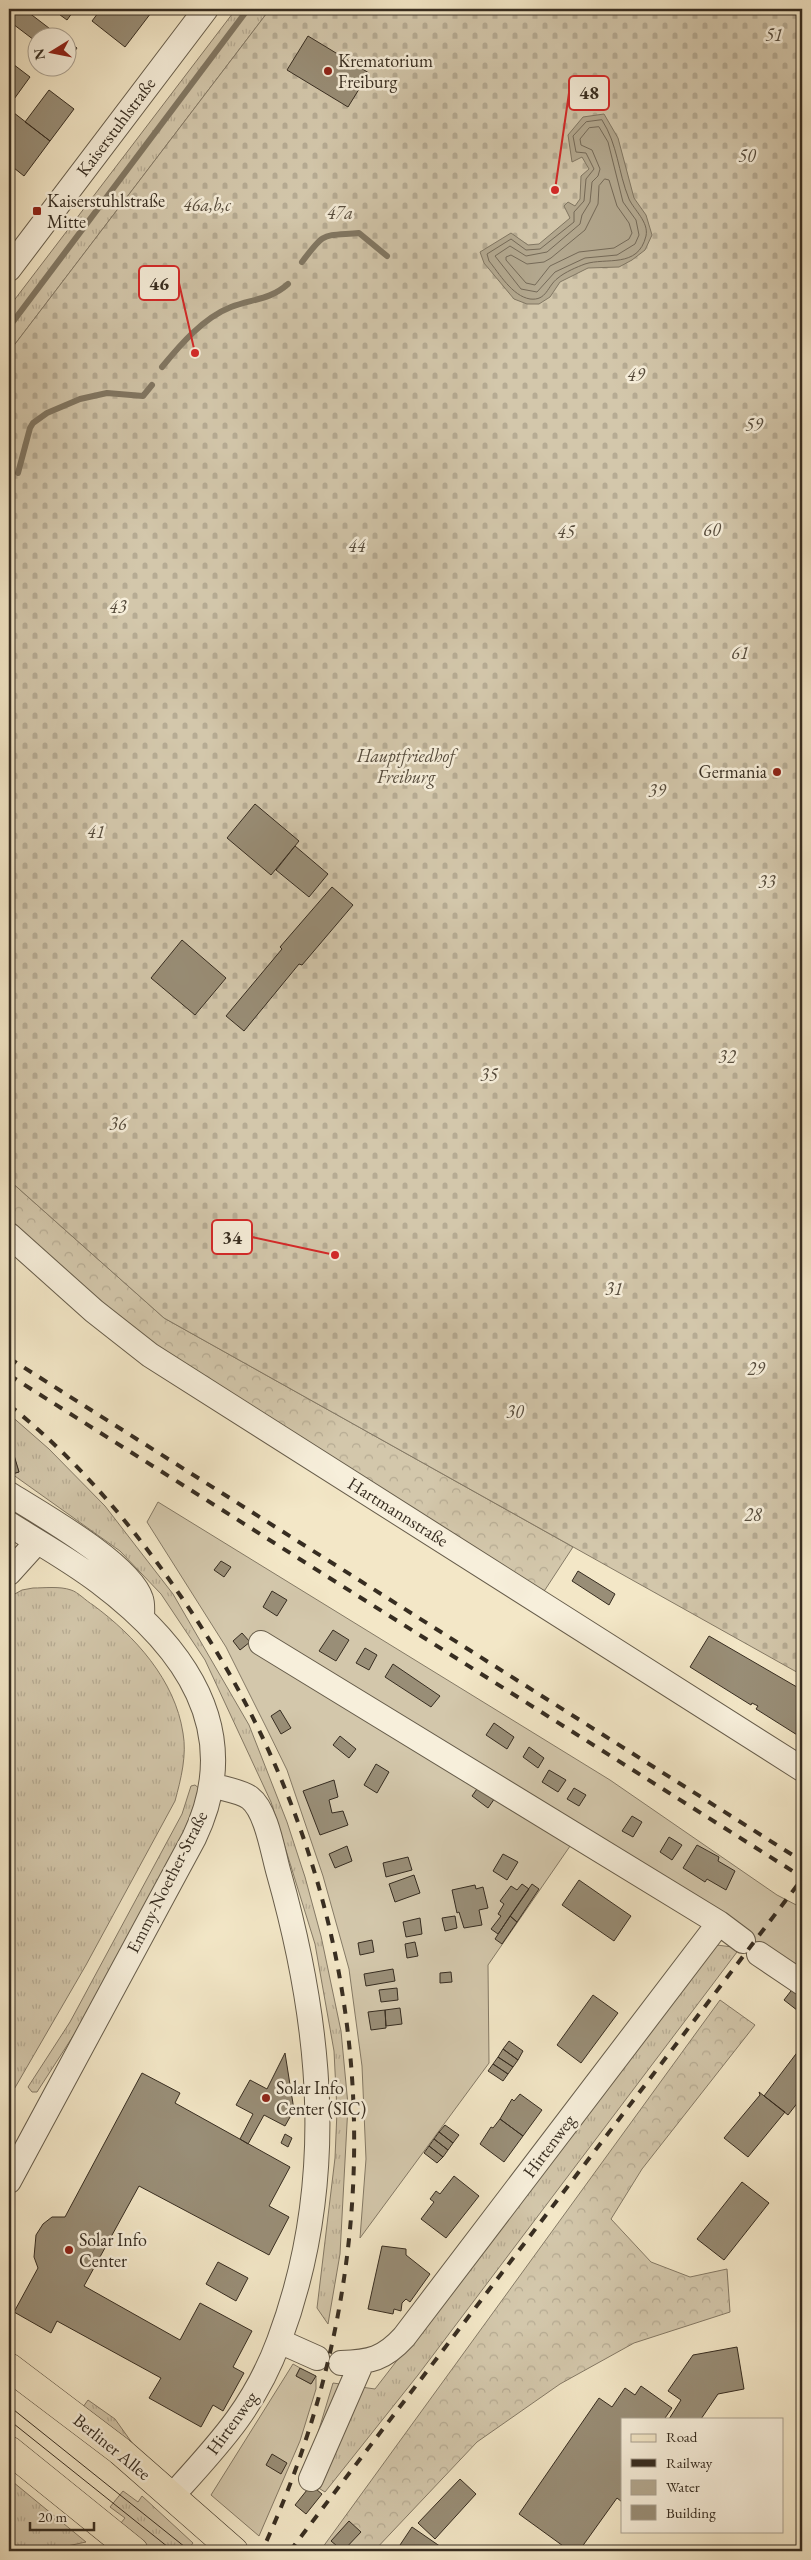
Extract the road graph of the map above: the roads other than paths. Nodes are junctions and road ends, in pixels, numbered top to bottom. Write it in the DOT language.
graph roads {
  1 [pos="206,9"];
  2 [pos="9,269"];
  3 [pos="9,1235"];
  4 [pos="9,1494"];
  5 [pos="9,1525"];
  6 [pos="37,1542"];
  7 [pos="9,1572"];
  8 [pos="142,1618"];
  9 [pos="261,1643"];
  10 [pos="802,1769"];
  11 [pos="212,1785"];
  12 [pos="719,1923"];
  13 [pos="802,1983"];
  14 [pos="9,2181"];
  15 [pos="279,2341"];
  16 [pos="317,2358"];
  17 [pos="9,2367"];
  18 [pos="9,2450"];
  19 [pos="311,2479"];
  20 [pos="172,2496"];
  21 [pos="134,2551"];
  22 [pos="234,2551"];
  1 -- 2 [label="street, Kaiserstuhlstraße"];
  3 -- 10 [label="street, Hartmannstraße"];
  4 -- 8 [label="street"];
  5 -- 6 [label="street, Emmy-Noether-Straße"];
  6 -- 7 [label="street"];
  6 -- 8 [label="street, Emmy-Noether-Straße"];
  8 -- 11 [label="street, Emmy-Noether-Straße"];
  9 -- 12 [label="street"];
  11 -- 14 [label="street, Emmy-Noether-Straße"];
  11 -- 15 [label="street, Hirtenweg"];
  12 -- 13 [label="street"];
  12 -- 19 [label="street, Hirtenweg"];
  15 -- 16 [label="street"];
  15 -- 20 [label="street, Hirtenweg"];
  17 -- 20 [label="main road, Berliner Allee"];
  18 -- 21 [label="main road"];
  20 -- 22 [label="main road, Berliner Allee"];
}
